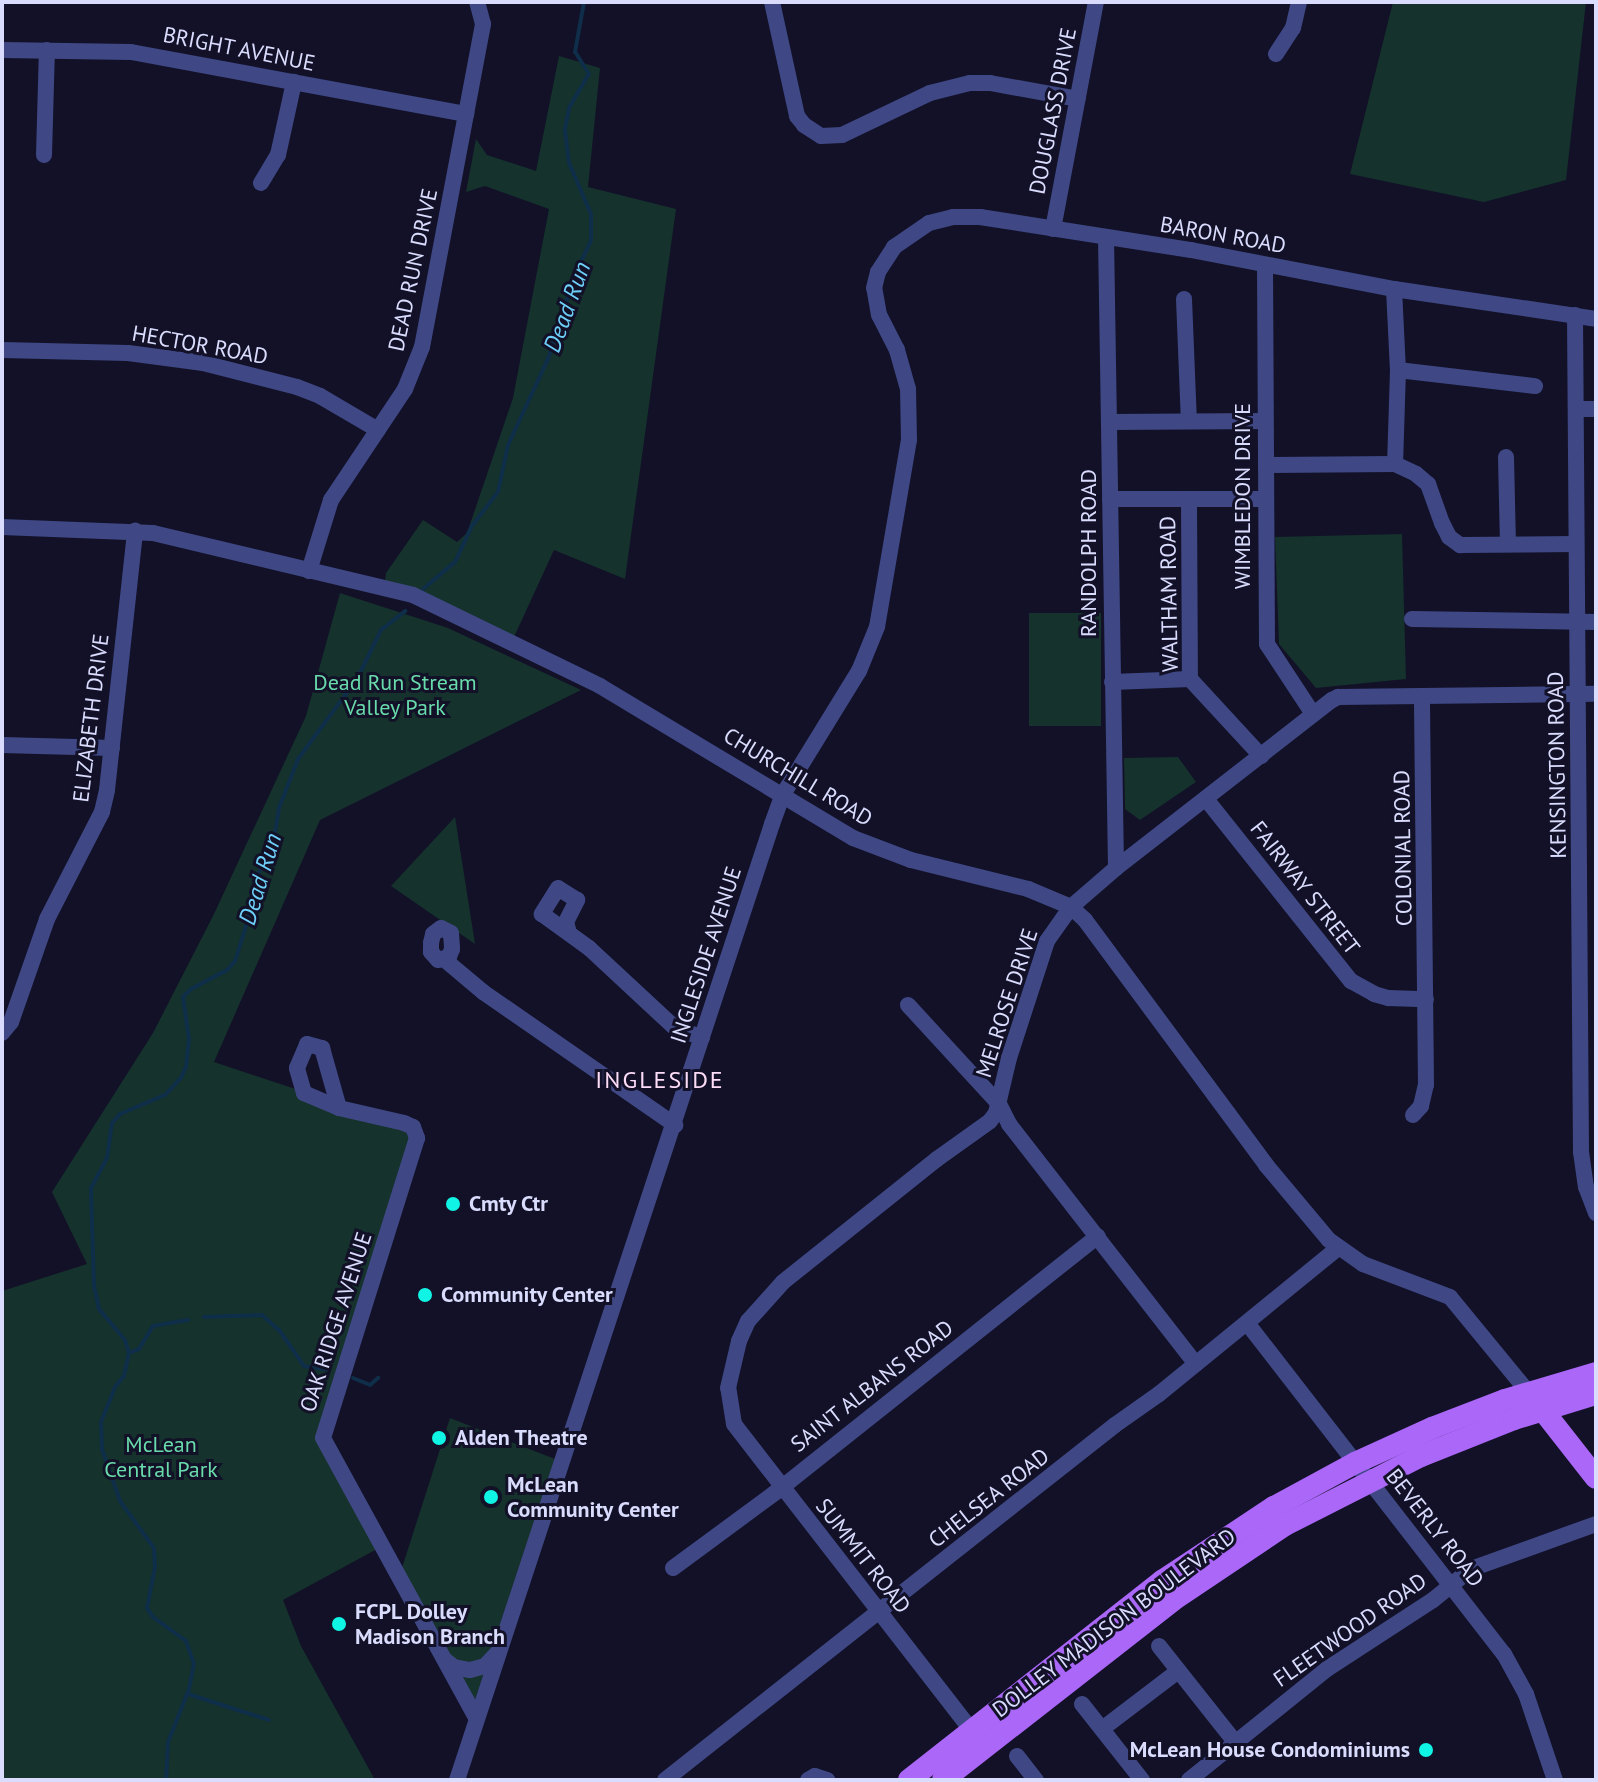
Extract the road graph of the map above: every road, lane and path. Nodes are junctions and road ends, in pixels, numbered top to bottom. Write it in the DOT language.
graph roads {
  1 [pos="477,2"];
  2 [pos="772,2"];
  3 [pos="1096,2"];
  4 [pos="1299,2"];
  5 [pos="2,50"];
  6 [pos="47,50"];
  7 [pos="1276,54"];
  8 [pos="294,82"];
  9 [pos="1078,99"];
  10 [pos="466,114"];
  11 [pos="44,155"];
  12 [pos="261,183"];
  13 [pos="1053,229"];
  14 [pos="1106,237"];
  15 [pos="1265,265"];
  16 [pos="874,288"];
  17 [pos="1394,289"];
  18 [pos="1184,299"];
  19 [pos="1575,315"];
  20 [pos="1596,319"];
  21 [pos="2,350"];
  22 [pos="1398,370"];
  23 [pos="1535,386"];
  24 [pos="1576,409"];
  25 [pos="1596,409"];
  26 [pos="1189,421"];
  27 [pos="1264,421"];
  28 [pos="1111,422"];
  29 [pos="378,430"];
  30 [pos="1506,457"];
  31 [pos="1395,464"];
  32 [pos="1266,465"];
  33 [pos="1110,499"];
  34 [pos="1266,499"];
  35 [pos="1189,500"];
  36 [pos="2,527"];
  37 [pos="135,531"];
  38 [pos="1508,544"];
  39 [pos="1576,544"];
  40 [pos="309,571"];
  41 [pos="1412,619"];
  42 [pos="1578,622"];
  43 [pos="1596,622"];
  44 [pos="1190,679"];
  45 [pos="1112,682"];
  46 [pos="1578,694"];
  47 [pos="1596,694"];
  48 [pos="1422,696"];
  49 [pos="1313,714"];
  50 [pos="2,745"];
  51 [pos="112,748"];
  52 [pos="1261,756"];
  53 [pos="782,796"];
  54 [pos="1206,799"];
  55 [pos="1116,868"];
  56 [pos="1071,907"];
  57 [pos="569,933"];
  58 [pos="445,960"];
  59 [pos="1426,999"];
  60 [pos="908,1005"];
  61 [pos="2,1033"];
  62 [pos="702,1038"];
  63 [pos="999,1104"];
  64 [pos="339,1108"];
  65 [pos="1413,1115"];
  66 [pos="675,1125"];
  67 [pos="1596,1213"];
  68 [pos="1098,1236"];
  69 [pos="1338,1248"];
  70 [pos="1247,1323"];
  71 [pos="1196,1364"];
  72 [pos="1596,1373"];
  73 [pos="1596,1394"];
  74 [pos="1535,1401"];
  75 [pos="728,1405"];
  76 [pos="1362,1471"];
  77 [pos="1596,1478"];
  78 [pos="780,1487"];
  79 [pos="1596,1524"];
  80 [pos="673,1568"];
  81 [pos="1452,1585"];
  82 [pos="878,1611"];
  83 [pos="1159,1646"];
  84 [pos="498,1652"];
  85 [pos="444,1659"];
  86 [pos="1178,1671"];
  87 [pos="1082,1704"];
  88 [pos="476,1718"];
  89 [pos="1102,1729"];
  90 [pos="972,1731"];
  91 [pos="1236,1743"];
  92 [pos="1017,1756"];
  93 [pos="457,1780"];
  94 [pos="665,1780"];
  95 [pos="808,1780"];
  96 [pos="827,1780"];
  97 [pos="909,1780"];
  98 [pos="943,1780"];
  99 [pos="1036,1780"];
  100 [pos="1142,1780"];
  101 [pos="1189,1780"];
  102 [pos="1555,1780"];
  1 -- 10 [label="street, DEAD RUN DRIVE"];
  2 -- 9 [label="street"];
  3 -- 9 [label="street, DOUGLASS DRIVE"];
  4 -- 7 [label="street"];
  5 -- 6 [label="street, BRIGHT AVENUE"];
  6 -- 8 [label="street, BRIGHT AVENUE"];
  6 -- 11 [label="street"];
  8 -- 10 [label="street, BRIGHT AVENUE"];
  8 -- 12 [label="street"];
  9 -- 13 [label="street, DOUGLASS DRIVE"];
  10 -- 29 [label="street, DEAD RUN DRIVE"];
  13 -- 14 [label="street, BARON ROAD"];
  13 -- 16 [label="street, BARON ROAD"];
  14 -- 15 [label="street, BARON ROAD"];
  14 -- 28 [label="street, RANDOLPH ROAD"];
  15 -- 17 [label="street, BARON ROAD"];
  15 -- 27 [label="street, WIMBLEDON DRIVE"];
  16 -- 53 [label="street, INGLESIDE AVENUE"];
  17 -- 19 [label="street, BARON ROAD"];
  17 -- 22 [label="street"];
  18 -- 26 [label="street"];
  19 -- 20 [label="street, BARON ROAD"];
  19 -- 24 [label="street, KENSINGTON ROAD"];
  21 -- 29 [label="street, HECTOR ROAD"];
  22 -- 23 [label="street"];
  22 -- 31 [label="street"];
  24 -- 25 [label="street"];
  24 -- 39 [label="street, KENSINGTON ROAD"];
  26 -- 27 [label="street"];
  26 -- 28 [label="street"];
  27 -- 32 [label="street, WIMBLEDON DRIVE"];
  28 -- 33 [label="street, RANDOLPH ROAD"];
  29 -- 40 [label="street, DEAD RUN DRIVE"];
  30 -- 38 [label="street"];
  31 -- 32 [label="street"];
  31 -- 38 [label="street"];
  32 -- 34 [label="street, WIMBLEDON DRIVE"];
  33 -- 35 [label="street"];
  33 -- 45 [label="street, RANDOLPH ROAD"];
  34 -- 35 [label="street"];
  34 -- 49 [label="street, WIMBLEDON DRIVE"];
  35 -- 44 [label="street, WALTHAM ROAD"];
  36 -- 37 [label="street, CHURCHILL ROAD"];
  37 -- 40 [label="street, CHURCHILL ROAD"];
  37 -- 51 [label="street, ELIZABETH DRIVE"];
  38 -- 39 [label="street"];
  39 -- 42 [label="street, KENSINGTON ROAD"];
  40 -- 53 [label="street, CHURCHILL ROAD"];
  41 -- 42 [label="street"];
  42 -- 43 [label="street"];
  42 -- 46 [label="street, KENSINGTON ROAD"];
  44 -- 45 [label="street"];
  44 -- 52 [label="street, WALTHAM ROAD"];
  45 -- 55 [label="street, RANDOLPH ROAD"];
  46 -- 47 [label="street, MELROSE DRIVE"];
  46 -- 48 [label="street, MELROSE DRIVE"];
  46 -- 67 [label="street, KENSINGTON ROAD"];
  48 -- 49 [label="street, MELROSE DRIVE"];
  48 -- 59 [label="street, COLONIAL ROAD"];
  49 -- 52 [label="street, MELROSE DRIVE"];
  50 -- 51 [label="street"];
  51 -- 61 [label="street, ELIZABETH DRIVE"];
  52 -- 54 [label="street, MELROSE DRIVE"];
  53 -- 56 [label="street, CHURCHILL ROAD"];
  53 -- 62 [label="street, INGLESIDE AVENUE"];
  54 -- 55 [label="street, MELROSE DRIVE"];
  54 -- 59 [label="street, FAIRWAY STREET"];
  55 -- 56 [label="street, MELROSE DRIVE"];
  56 -- 63 [label="street, MELROSE DRIVE"];
  56 -- 69 [label="street, CHURCHILL ROAD"];
  57 -- 62 [label="street"];
  58 -- 66 [label="street"];
  59 -- 65 [label="street, COLONIAL ROAD"];
  60 -- 63 [label="street"];
  62 -- 66 [label="street, INGLESIDE AVENUE"];
  63 -- 68 [label="street"];
  63 -- 75 [label="street, MELROSE DRIVE"];
  64 -- 85 [label="street, OAK RIDGE AVENUE"];
  66 -- 84 [label="street, INGLESIDE AVENUE"];
  68 -- 71 [label="street"];
  68 -- 78 [label="street, SAINT ALBANS ROAD"];
  69 -- 70 [label="street, CHELSEA ROAD"];
  69 -- 74 [label="street, CHURCHILL ROAD"];
  70 -- 71 [label="street, CHELSEA ROAD"];
  70 -- 76 [label="street, BEVERLY ROAD"];
  71 -- 82 [label="street, CHELSEA ROAD"];
  72 -- 74 [label="main road, DOLLEY MADISON BOULEVARD"];
  73 -- 74 [label="main road, DOLLEY MADISON BOULEVARD"];
  74 -- 76 [label="main road, DOLLEY MADISON BOULEVARD"];
  74 -- 77 [label="main road"];
  75 -- 78 [label="street, SUMMIT ROAD"];
  76 -- 81 [label="street, BEVERLY ROAD"];
  76 -- 90 [label="main road, DOLLEY MADISON BOULEVARD"];
  76 -- 98 [label="main road, DOLLEY MADISON BOULEVARD"];
  78 -- 80 [label="street, SAINT ALBANS ROAD"];
  78 -- 82 [label="street, SUMMIT ROAD"];
  79 -- 81 [label="street, FLEETWOOD ROAD"];
  81 -- 91 [label="street, FLEETWOOD ROAD"];
  81 -- 102 [label="street, BEVERLY ROAD"];
  82 -- 90 [label="street, SUMMIT ROAD"];
  82 -- 94 [label="street, CHELSEA ROAD"];
  83 -- 86 [label="street"];
  84 -- 85 [label="street"];
  84 -- 88 [label="street, INGLESIDE AVENUE"];
  85 -- 88 [label="street, OAK RIDGE AVENUE"];
  86 -- 89 [label="street"];
  86 -- 91 [label="street"];
  87 -- 89 [label="street"];
  88 -- 93 [label="street, INGLESIDE AVENUE"];
  89 -- 100 [label="street"];
  90 -- 97 [label="main road, DOLLEY MADISON BOULEVARD"];
  91 -- 101 [label="street, FLEETWOOD ROAD"];
  92 -- 99 [label="street"];
  95 -- 96 [label="street"];
}
